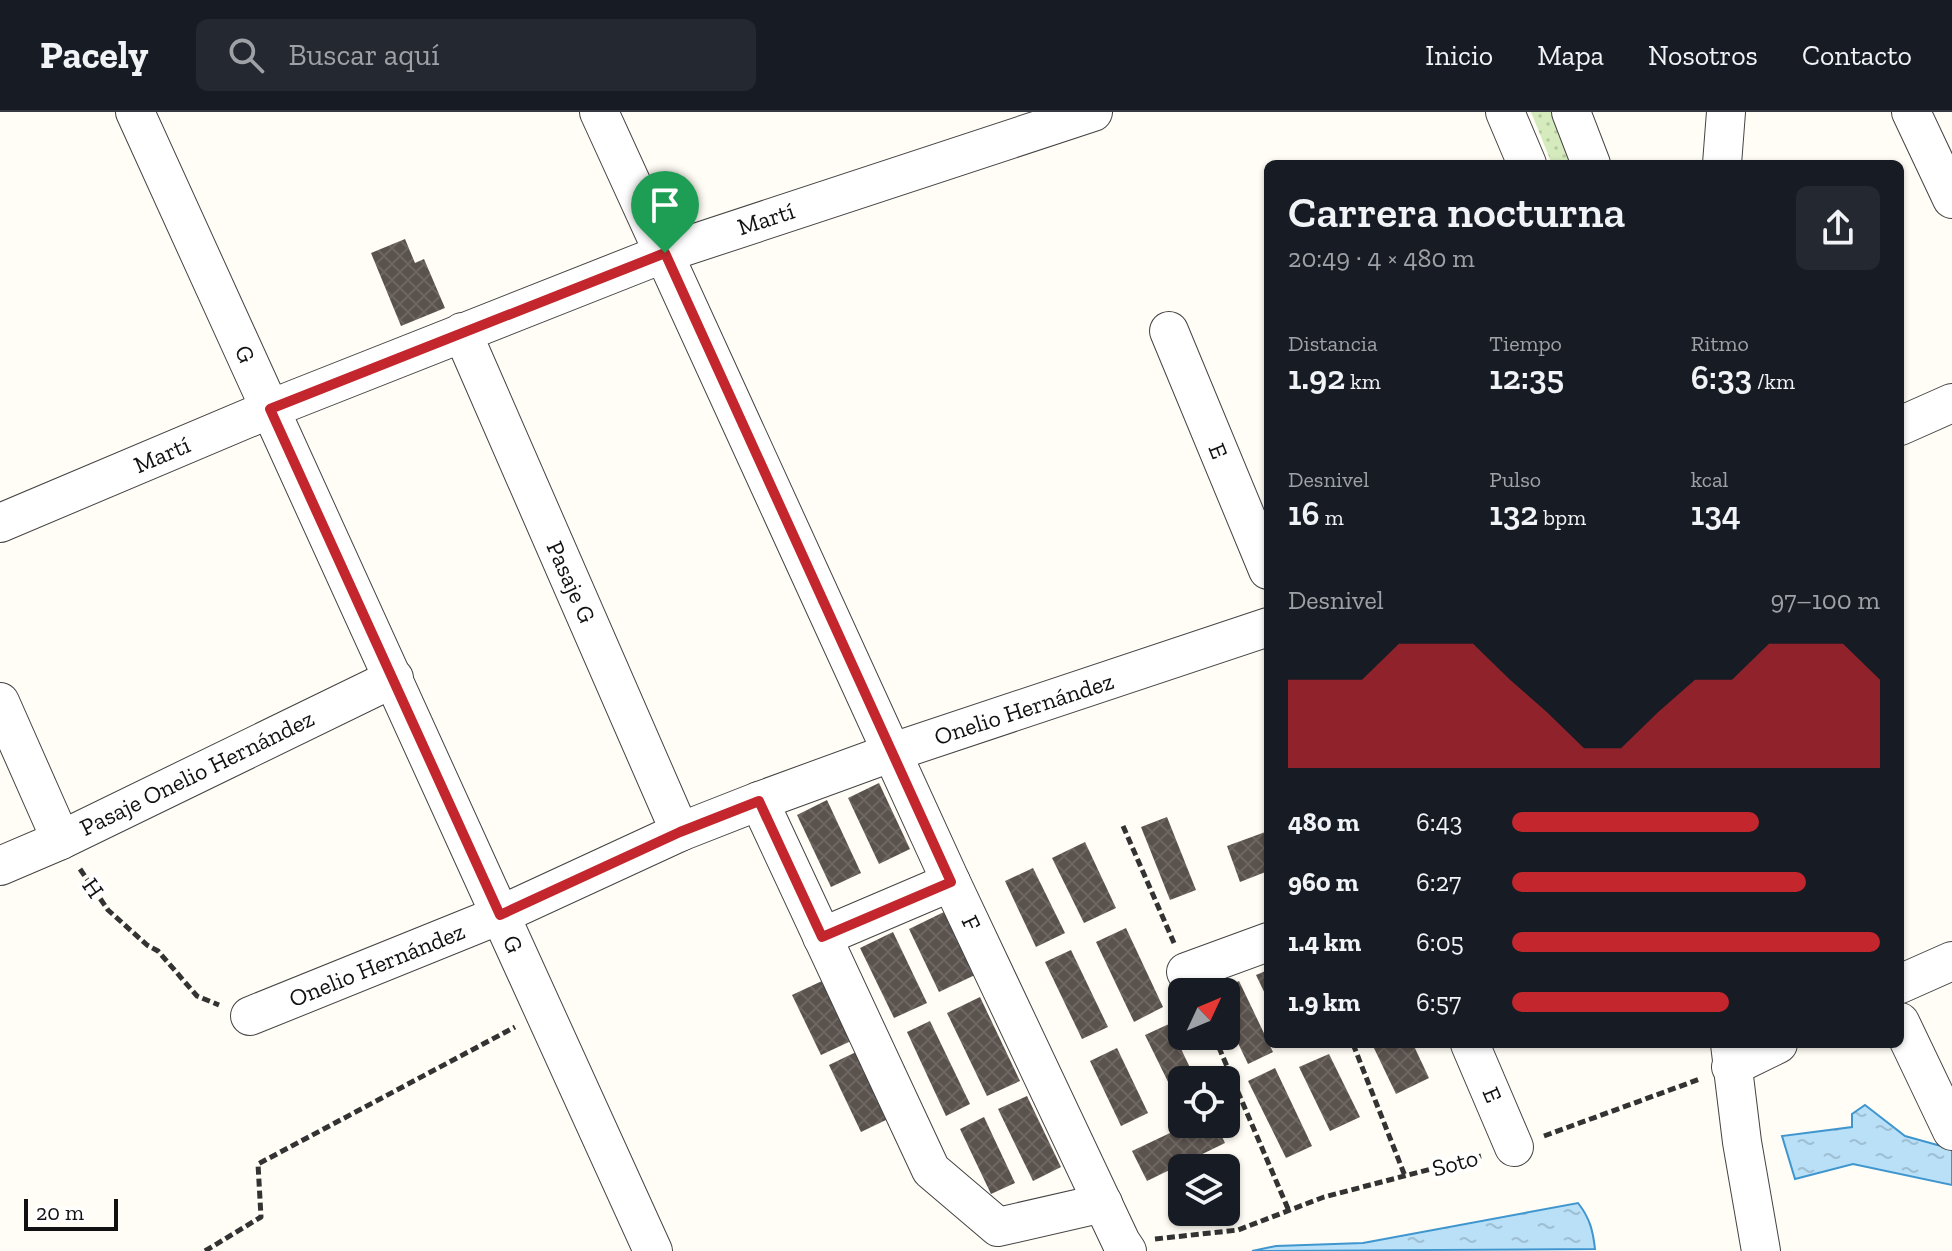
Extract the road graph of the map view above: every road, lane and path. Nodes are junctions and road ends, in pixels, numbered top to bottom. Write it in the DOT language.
graph roads {
  1 [pos="135,112"];
  2 [pos="599,112"];
  3 [pos="1093,112"];
  4 [pos="1505,112"];
  5 [pos="1571,112"];
  6 [pos="1726,112"];
  7 [pos="1911,112"];
  8 [pos="1048,119"];
  9 [pos="1525,160"];
  10 [pos="1589,160"];
  11 [pos="1722,160"];
  12 [pos="1952,199"];
  13 [pos="665,253"];
  14 [pos="1169,331"];
  15 [pos="462,332"];
  16 [pos="1952,403"];
  17 [pos="270,409"];
  18 [pos="1904,424"];
  19 [pos="0,523"];
  20 [pos="1264,560"];
  21 [pos="1264,628"];
  22 [pos="394,678"];
  23 [pos="0,702"];
  24 [pos="893,752"];
  25 [pos="759,801"];
  26 [pos="1123,826"];
  27 [pos="680,832"];
  28 [pos="61,840"];
  29 [pos="0,866"];
  30 [pos="951,882"];
  31 [pos="500,915"];
  32 [pos="822,937"];
  33 [pos="1264,943"];
  34 [pos="1952,961"];
  35 [pos="1186,972"];
  36 [pos="1904,982"];
  37 [pos="543,1012"];
  38 [pos="250,1016"];
  39 [pos="1904,1030"];
  40 [pos="1355,1048"];
  41 [pos="1472,1048"];
  42 [pos="1762,1048"];
  43 [pos="1220,1050"];
  44 [pos="1730,1056"];
  45 [pos="1952,1131"];
  46 [pos="1514,1147"];
  47 [pos="1405,1176"];
  48 [pos="1103,1203"];
  49 [pos="1289,1211"];
  50 [pos="1124,1246"];
  51 [pos="205,1251"];
  52 [pos="653,1251"];
  53 [pos="1761,1251"];
  1 -- 17 [label="street, G"];
  2 -- 13 [label="street, F"];
  3 -- 8 [label="street, Martí"];
  4 -- 9 [label="street"];
  5 -- 10 [label="street"];
  6 -- 11 [label="street"];
  7 -- 12 [label="street"];
  8 -- 13 [label="street, Martí"];
  13 -- 15 [label="street, Martí"];
  13 -- 24 [label="street, F"];
  14 -- 20 [label="street, E"];
  15 -- 17 [label="street, Martí"];
  15 -- 27 [label="street, Pasaje G"];
  16 -- 18 [label="street"];
  17 -- 19 [label="street, Martí"];
  17 -- 22 [label="street, G"];
  21 -- 24 [label="street, Onelio Hernández"];
  22 -- 28 [label="street, Pasaje Onelio Hernández"];
  22 -- 31 [label="street, G"];
  23 -- 28 [label="street"];
  24 -- 25 [label="street, Onelio Hernández"];
  24 -- 30 [label="street, F"];
  25 -- 27 [label="street, Onelio Hernández"];
  25 -- 32 [label="street"];
  26 -- 35 [label="path"];
  27 -- 31 [label="street, Onelio Hernández"];
  28 -- 29 [label="street, Pasaje Onelio Hernández"];
  28 -- 38 [label="path, H"];
  30 -- 32 [label="street"];
  30 -- 48 [label="street, F"];
  31 -- 37 [label="street, G"];
  31 -- 38 [label="street, Onelio Hernández"];
  32 -- 48 [label="street"];
  33 -- 35 [label="street"];
  34 -- 36 [label="street"];
  37 -- 51 [label="path"];
  37 -- 52 [label="street, G"];
  39 -- 45 [label="street"];
  40 -- 47 [label="path"];
  41 -- 46 [label="street, E"];
  42 -- 44 [label="street"];
  43 -- 49 [label="path"];
  44 -- 46 [label="path, Soto"];
  44 -- 53 [label="street"];
  46 -- 47 [label="path, Soto"];
  47 -- 49 [label="path, Soto"];
  48 -- 50 [label="street, F"];
  49 -- 50 [label="path, Soto"];
}
